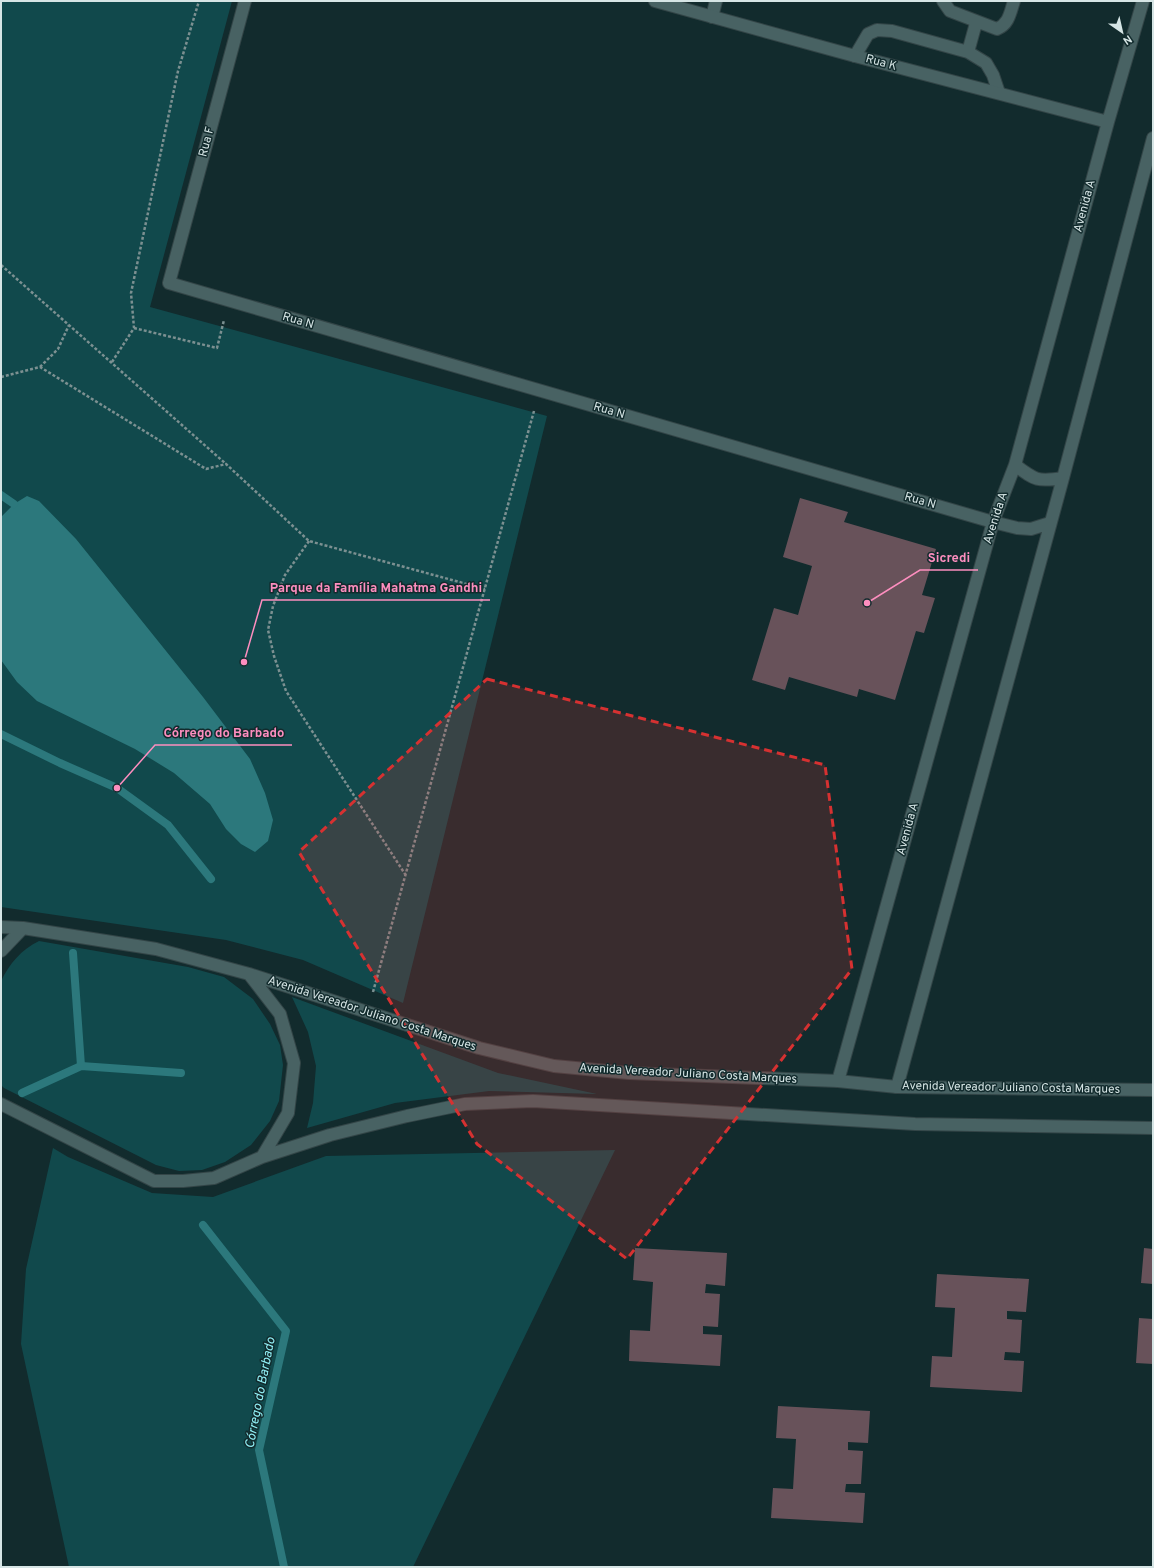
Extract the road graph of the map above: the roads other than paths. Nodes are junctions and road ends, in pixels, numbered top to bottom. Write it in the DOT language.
graph roads {
  1 [pos="245,1"];
  2 [pos="655,1"];
  3 [pos="716,1"];
  4 [pos="943,1"];
  5 [pos="1014,1"];
  6 [pos="1143,1"];
  7 [pos="712,17"];
  8 [pos="976,23"];
  9 [pos="968,52"];
  10 [pos="855,56"];
  11 [pos="999,93"];
  12 [pos="1108,122"];
  13 [pos="1153,138"];
  14 [pos="169,283"];
  15 [pos="1015,465"];
  16 [pos="1062,478"];
  17 [pos="993,522"];
  18 [pos="1050,523"];
  19 [pos="1,927"];
  20 [pos="23,928"];
  21 [pos="1,951"];
  22 [pos="249,974"];
  23 [pos="838,1081"];
  24 [pos="897,1086"];
  25 [pos="1153,1090"];
  26 [pos="1,1105"];
  27 [pos="1153,1128"];
  28 [pos="262,1157"];
  1 -- 14 [label="street, Rua F"];
  2 -- 7 [label="street, Rua K"];
  3 -- 7 [label="street"];
  4 -- 8 [label="street"];
  5 -- 8 [label="street"];
  6 -- 12 [label="street, Avenida A"];
  7 -- 10 [label="street, Rua K"];
  8 -- 9 [label="street"];
  9 -- 10 [label="street"];
  9 -- 11 [label="street"];
  10 -- 11 [label="street, Rua K"];
  11 -- 12 [label="street, Rua K"];
  12 -- 15 [label="street, Avenida A"];
  13 -- 16 [label="street"];
  14 -- 17 [label="street, Rua N"];
  15 -- 16 [label="street"];
  15 -- 17 [label="street, Avenida A"];
  16 -- 18 [label="street"];
  17 -- 18 [label="street, Rua N"];
  17 -- 23 [label="street, Avenida A"];
  18 -- 24 [label="street"];
  19 -- 20 [label="street, Avenida Vereador Juliano Costa Marques"];
  20 -- 21 [label="street"];
  20 -- 22 [label="street, Avenida Vereador Juliano Costa Marques"];
  22 -- 23 [label="street, Avenida Vereador Juliano Costa Marques"];
  22 -- 28 [label="street"];
  23 -- 24 [label="street, Avenida Vereador Juliano Costa Marques"];
  24 -- 25 [label="street, Avenida Vereador Juliano Costa Marques"];
  26 -- 28 [label="street"];
  27 -- 28 [label="street"];
}
